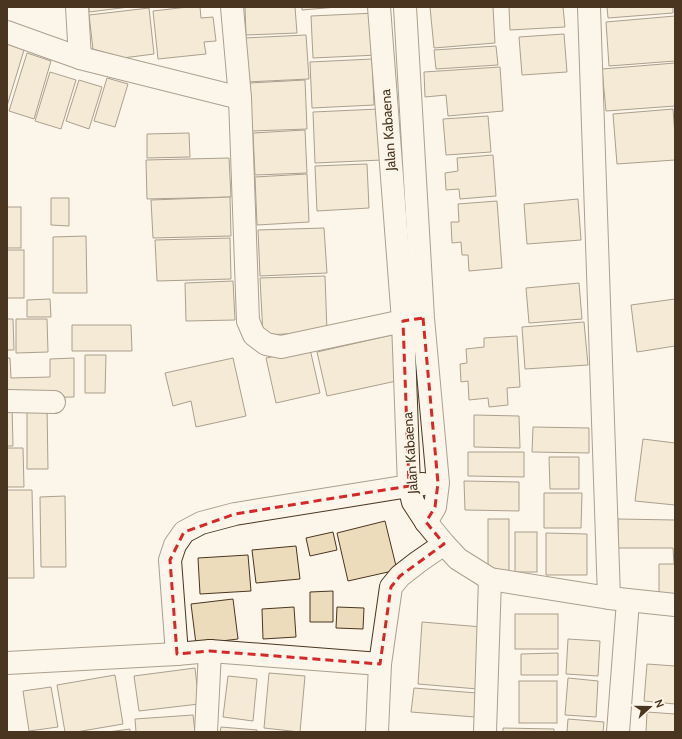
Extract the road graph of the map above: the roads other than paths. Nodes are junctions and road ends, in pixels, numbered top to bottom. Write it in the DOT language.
graph roads {
  1 [pos="77,7"];
  2 [pos="232,7"];
  3 [pos="379,7"];
  4 [pos="405,7"];
  5 [pos="590,7"];
  6 [pos="7,32"];
  7 [pos="80,58"];
  8 [pos="240,98"];
  9 [pos="413,319"];
  10 [pos="7,401"];
  11 [pos="54,402"];
  12 [pos="438,483"];
  13 [pos="409,486"];
  14 [pos="426,522"];
  15 [pos="444,544"];
  16 [pos="490,579"];
  17 [pos="618,600"];
  18 [pos="675,605"];
  19 [pos="210,651"];
  20 [pos="177,654"];
  21 [pos="7,663"];
  22 [pos="380,664"];
  23 [pos="206,732"];
  24 [pos="377,732"];
  25 [pos="485,732"];
  26 [pos="618,732"];
  1 -- 7 [label="street"];
  2 -- 8 [label="street"];
  3 -- 9 [label="street, Jalan Kabaena"];
  4 -- 9 [label="street, Jalan Kabaena"];
  5 -- 17 [label="street"];
  6 -- 7 [label="street"];
  7 -- 8 [label="street"];
  8 -- 9 [label="street"];
  9 -- 12 [label="street, Jalan Kabaena"];
  9 -- 13 [label="street, Jalan Kabaena"];
  10 -- 11 [label="street"];
  12 -- 13 [label="street"];
  12 -- 14 [label="street, Jalan Kabaena"];
  13 -- 14 [label="street, Jalan Kabaena"];
  13 -- 20 [label="street"];
  14 -- 15 [label="street"];
  15 -- 16 [label="street"];
  15 -- 22 [label="street"];
  16 -- 17 [label="street"];
  16 -- 25 [label="street"];
  17 -- 18 [label="street"];
  17 -- 26 [label="street"];
  19 -- 20 [label="street"];
  19 -- 22 [label="street"];
  19 -- 23 [label="street"];
  20 -- 21 [label="street"];
  22 -- 24 [label="street"];
}
